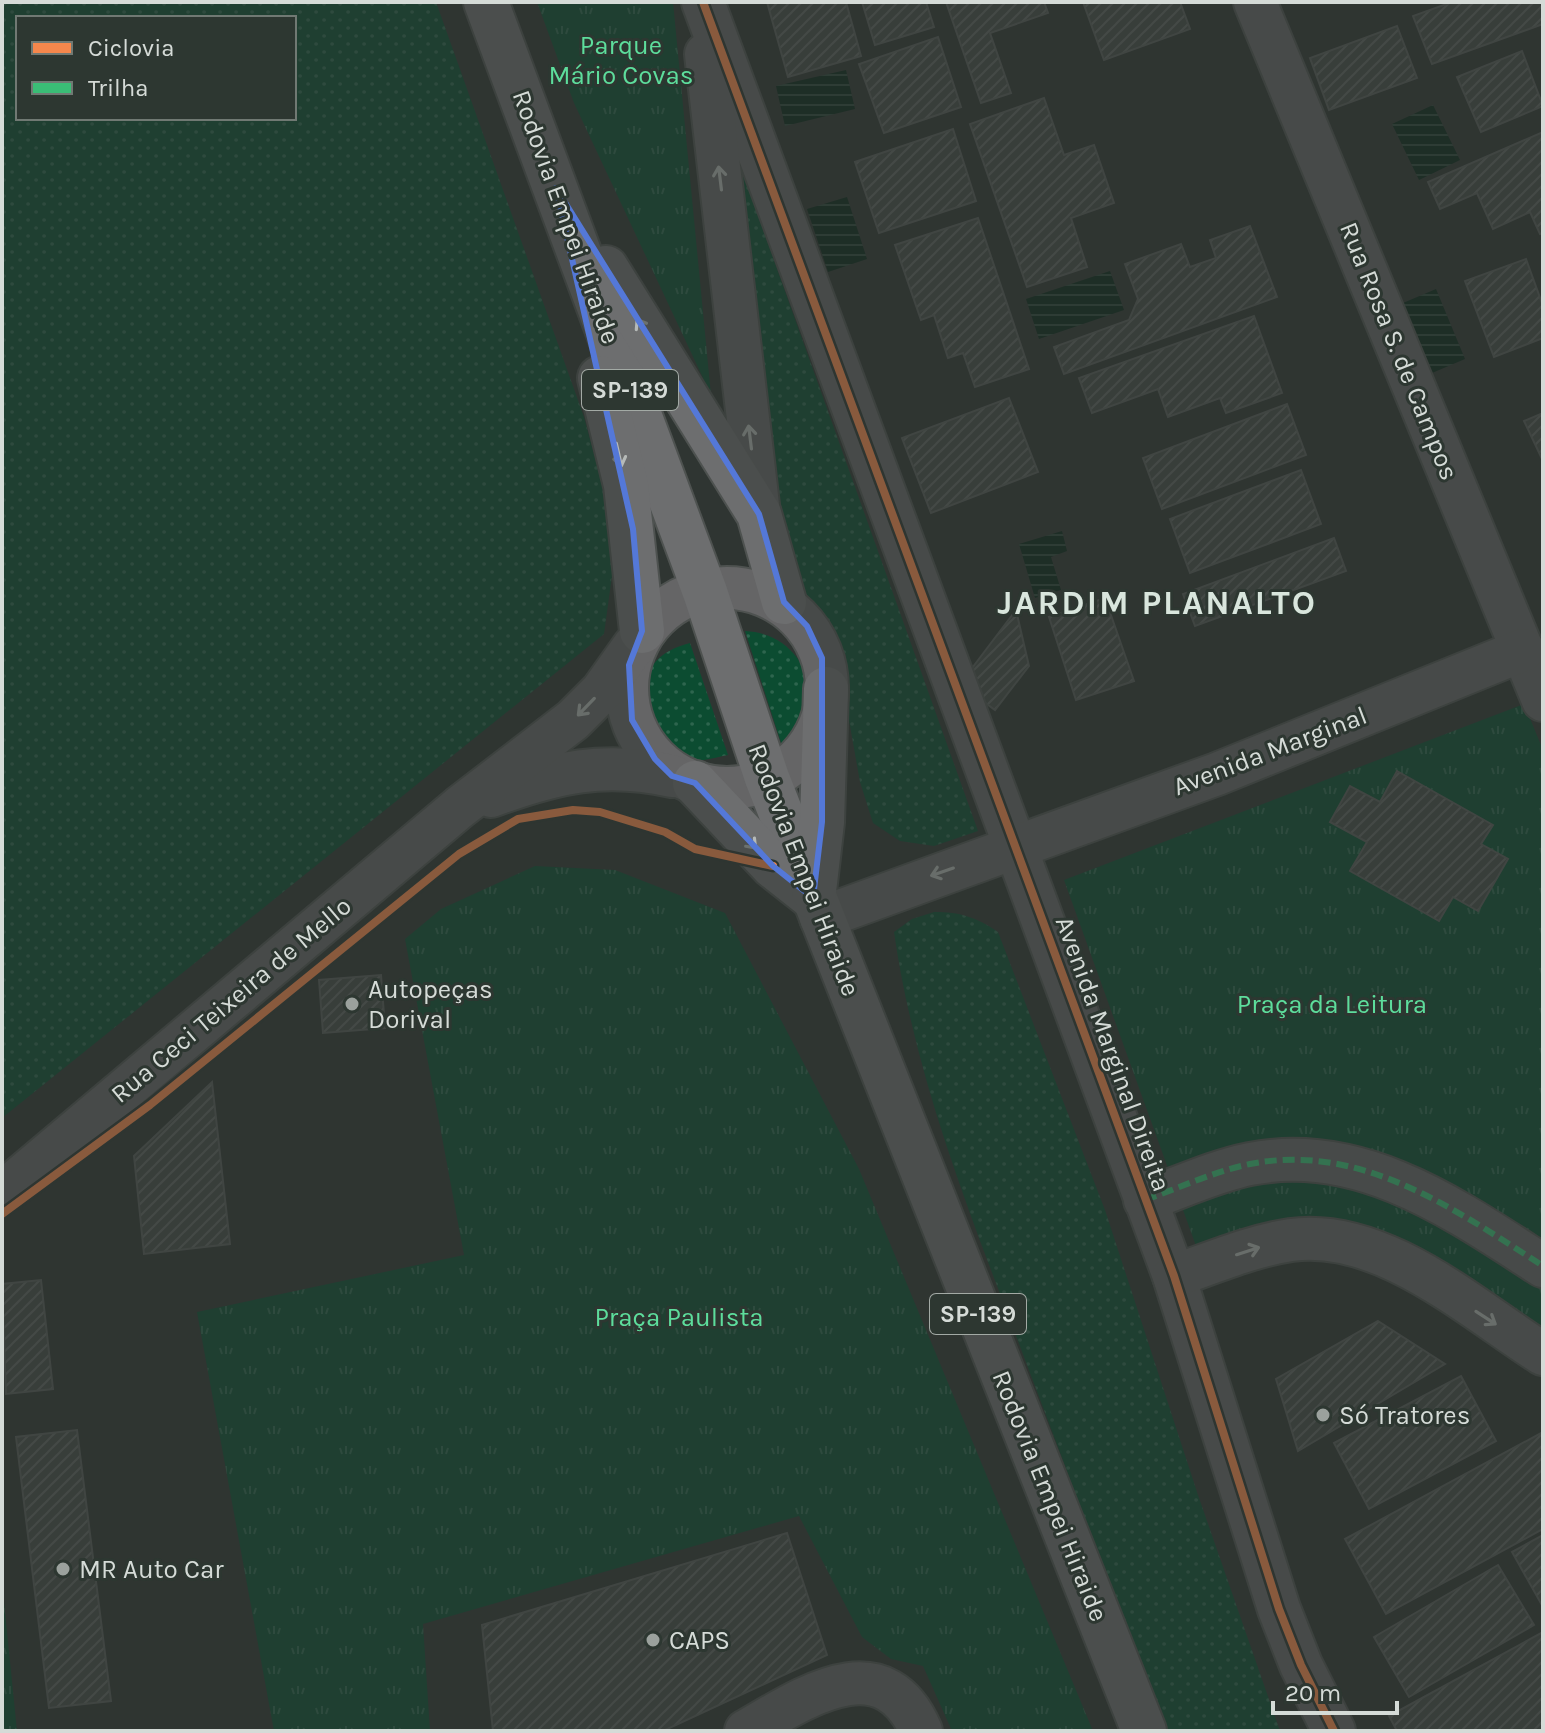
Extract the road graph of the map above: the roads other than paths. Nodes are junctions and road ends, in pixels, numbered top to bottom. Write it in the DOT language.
graph roads {
  1 [pos="486,2"];
  2 [pos="701,2"];
  3 [pos="1255,2"];
  4 [pos="556,188"];
  5 [pos="759,514"];
  6 [pos="705,592"];
  7 [pos="784,602"];
  8 [pos="638,638"];
  9 [pos="1523,650"];
  10 [pos="826,689"];
  11 [pos="1543,700"];
  12 [pos="767,778"];
  13 [pos="683,779"];
  14 [pos="460,807"];
  15 [pos="1014,844"];
  16 [pos="817,908"];
  17 [pos="2,1193"];
  18 [pos="1145,1200"];
  19 [pos="1543,1266"];
  20 [pos="1174,1276"];
  21 [pos="1543,1354"];
  22 [pos="746,1731"];
  23 [pos="921,1731"];
  24 [pos="1144,1731"];
  25 [pos="1334,1731"];
  1 -- 4 [label="main road, Rodovia Empei Hiraide / SP-139"];
  5 -- 2 [label="street, one-way"];
  2 -- 15 [label="street, Avenida Marginal Direita"];
  3 -- 9 [label="street, Rua Rosa S. de Campos"];
  5 -- 4 [label="main road, one-way"];
  4 -- 6 [label="main road, Rodovia Empei Hiraide / SP-139"];
  4 -- 8 [label="main road, one-way"];
  5 -- 7 [label="main road"];
  6 -- 7 [label="street"];
  6 -- 8 [label="street, Rua Ceci Teixeira de Mello"];
  6 -- 12 [label="main road, Rodovia Empei Hiraide / SP-139"];
  7 -- 10 [label="street"];
  8 -- 13 [label="street"];
  8 -- 14 [label="street, Rua Ceci Teixeira de Mello, one-way"];
  9 -- 11 [label="street, Rua Rosa S. de Campos"];
  9 -- 15 [label="street, Avenida Marginal"];
  10 -- 12 [label="street"];
  10 -- 16 [label="main road"];
  12 -- 13 [label="street, Rua Ceci Teixeira de Mello"];
  12 -- 16 [label="main road, Rodovia Empei Hiraide / SP-139"];
  13 -- 14 [label="street, Rua Ceci Teixeira de Mello"];
  13 -- 16 [label="main road, one-way"];
  14 -- 17 [label="street, Rua Ceci Teixeira de Mello"];
  15 -- 16 [label="street, Avenida Marginal, one-way"];
  15 -- 18 [label="street, Avenida Marginal Direita"];
  16 -- 24 [label="main road, Rodovia Empei Hiraide / SP-139"];
  18 -- 19 [label="street"];
  18 -- 20 [label="street, Avenida Marginal Direita"];
  20 -- 21 [label="street, one-way"];
  20 -- 25 [label="street, Avenida Marginal Direita"];
  22 -- 23 [label="street"];
}
